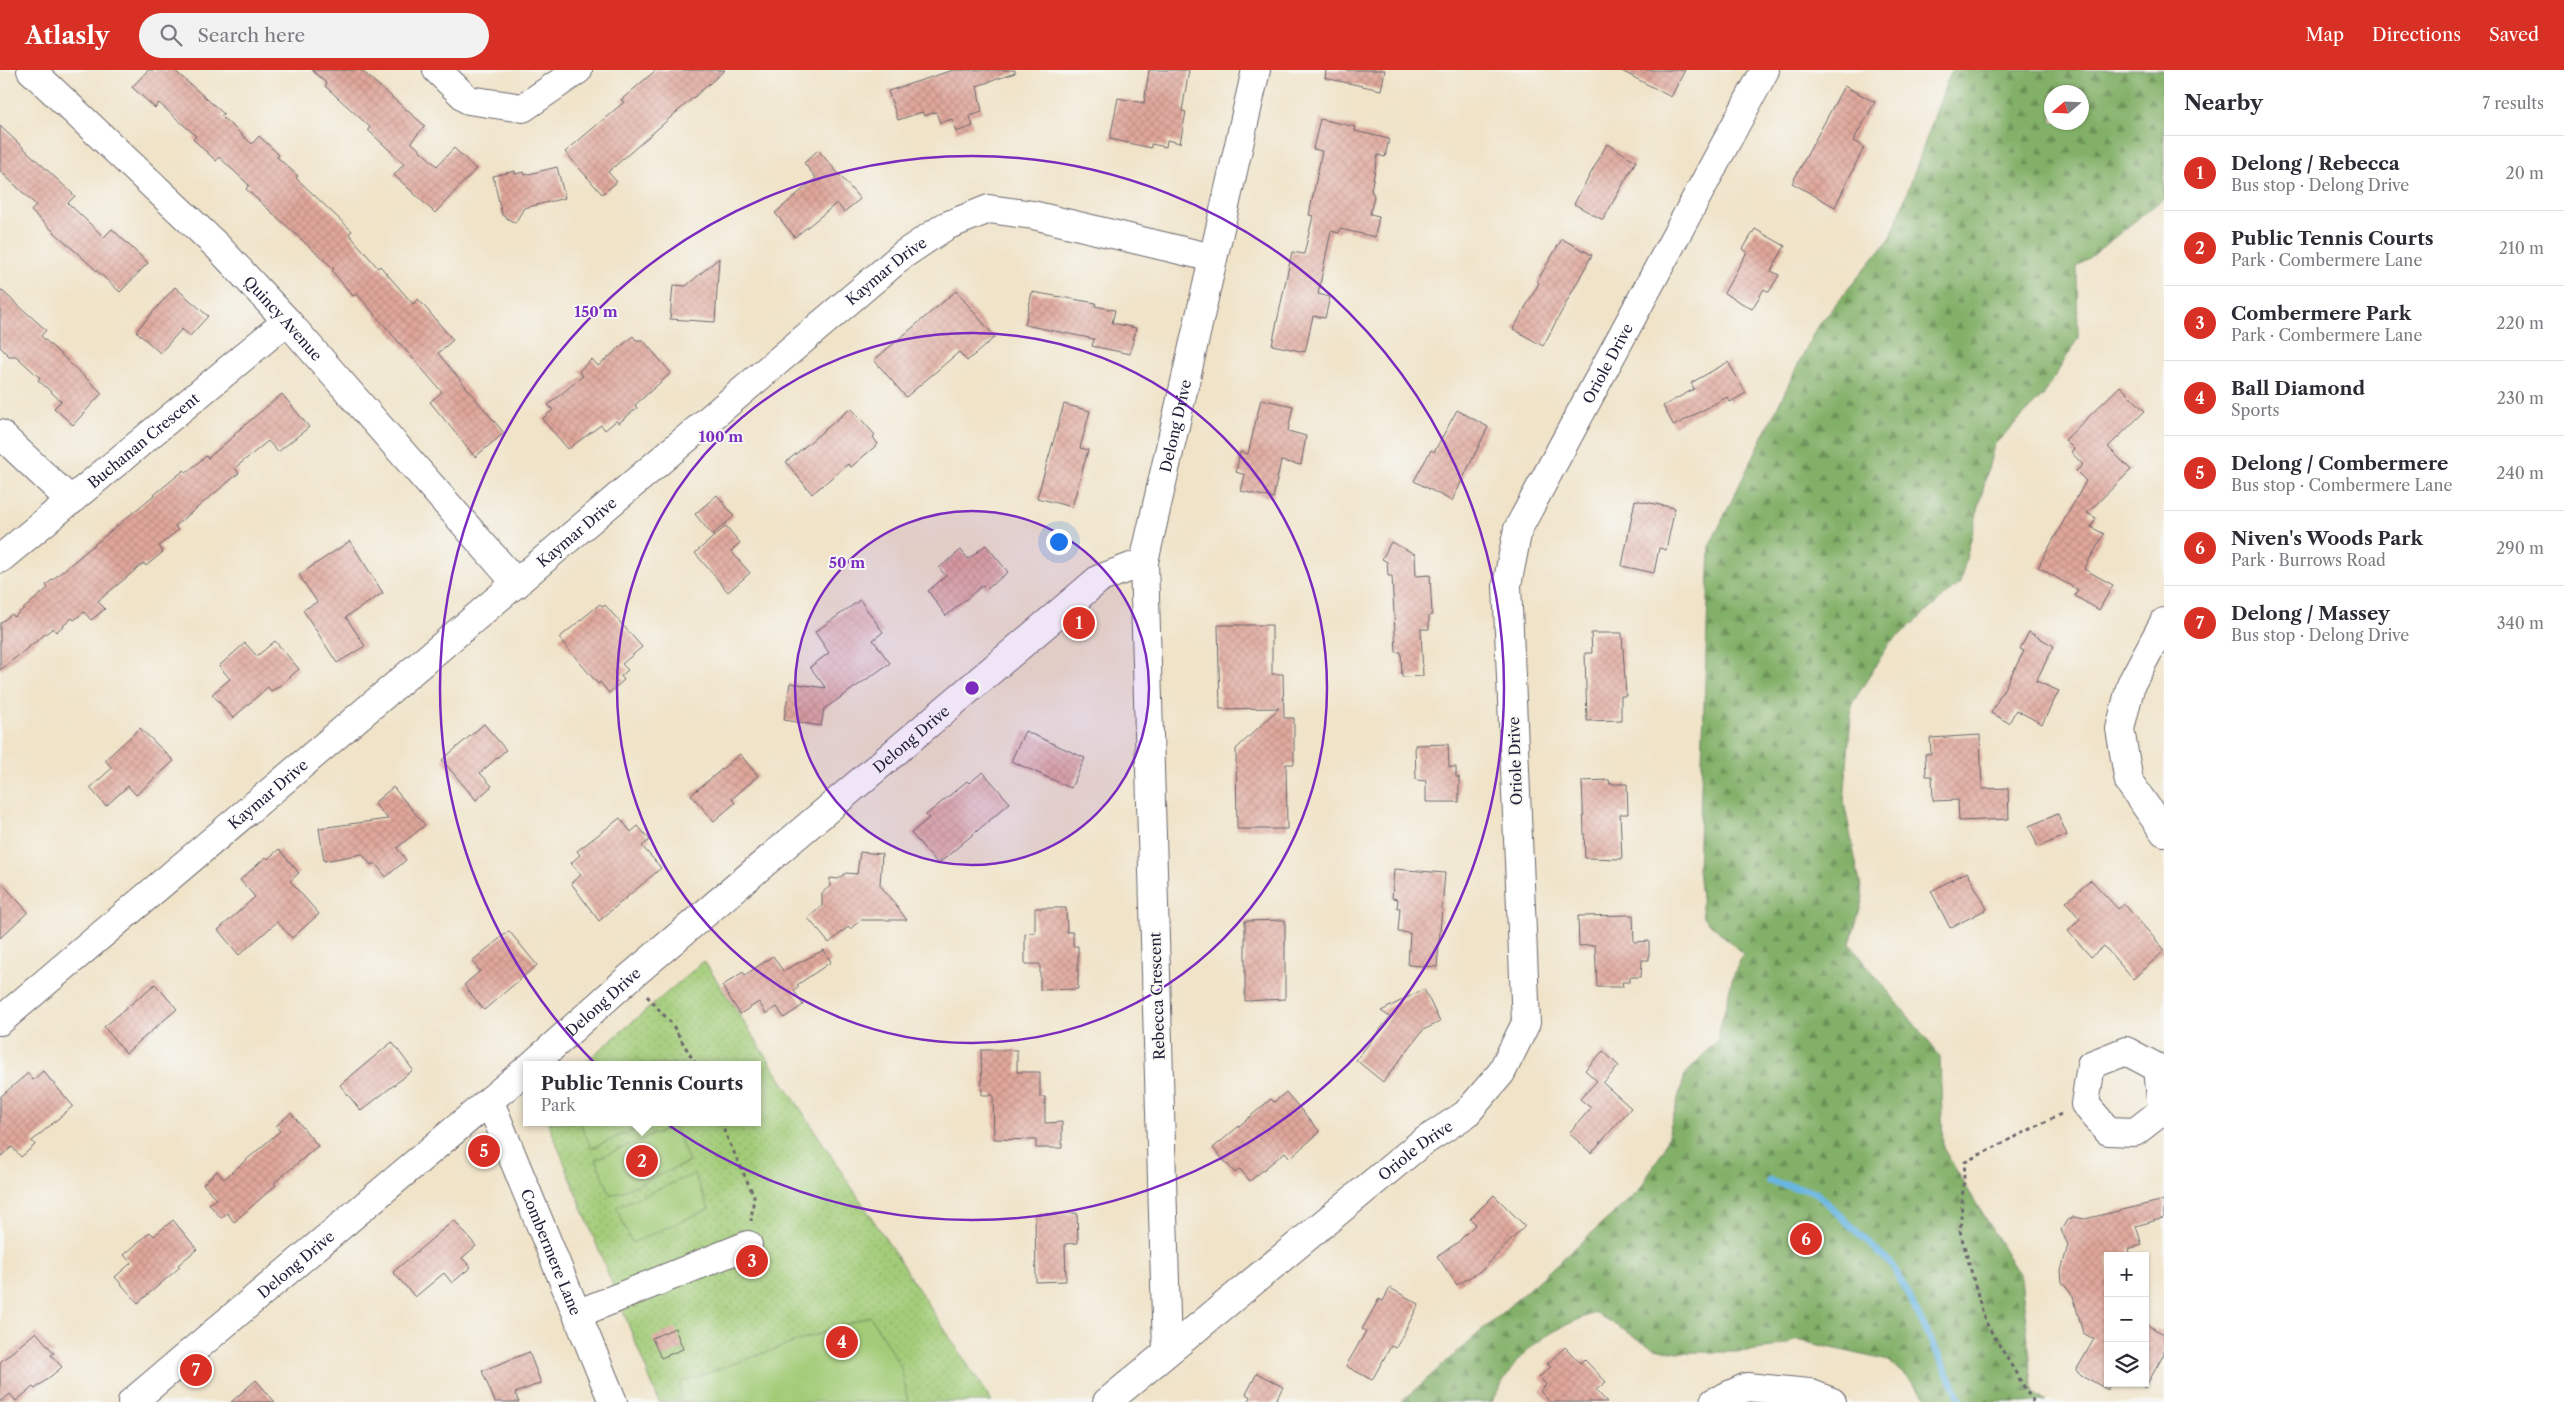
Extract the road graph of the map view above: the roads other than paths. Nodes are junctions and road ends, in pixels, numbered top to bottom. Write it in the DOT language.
graph roads {
  1 [pos="31,70"];
  2 [pos="437,70"];
  3 [pos="578,70"];
  4 [pos="1256,70"];
  5 [pos="1765,70"];
  6 [pos="1213,258"];
  7 [pos="287,321"];
  8 [pos="0,434"];
  9 [pos="70,501"];
  10 [pos="0,559"];
  11 [pos="1144,562"];
  12 [pos="517,584"];
  13 [pos="2164,622"];
  14 [pos="2164,832"];
  15 [pos="0,1022"];
  16 [pos="536,1061"];
  17 [pos="2161,1066"];
  18 [pos="523,1073"];
  19 [pos="490,1102"];
  20 [pos="748,1245"];
  21 [pos="577,1314"];
  22 [pos="1168,1352"];
  23 [pos="132,1402"];
  24 [pos="613,1402"];
  25 [pos="1107,1402"];
  26 [pos="1714,1402"];
  27 [pos="1832,1402"];
  1 -- 7 [label="street, Quincy Avenue"];
  2 -- 3 [label="street"];
  4 -- 6 [label="street, Delong Drive"];
  5 -- 22 [label="street, Oriole Drive"];
  6 -- 11 [label="street, Delong Drive"];
  6 -- 12 [label="street, Kaymar Drive"];
  7 -- 9 [label="street, Buchanan Crescent"];
  7 -- 12 [label="street, Quincy Avenue"];
  8 -- 9 [label="street"];
  9 -- 10 [label="street, Buchanan Crescent"];
  11 -- 16 [label="street, Delong Drive"];
  11 -- 22 [label="street, Rebecca Crescent"];
  12 -- 15 [label="street, Kaymar Drive"];
  13 -- 14 [label="street"];
  17 -- 17 [label="street"];
  18 -- 19 [label="street, Delong Drive"];
  19 -- 21 [label="street, Combermere Lane"];
  19 -- 23 [label="street, Delong Drive"];
  20 -- 21 [label="street"];
  21 -- 24 [label="street, Combermere Lane"];
  22 -- 25 [label="street"];
  26 -- 27 [label="street"];
}
